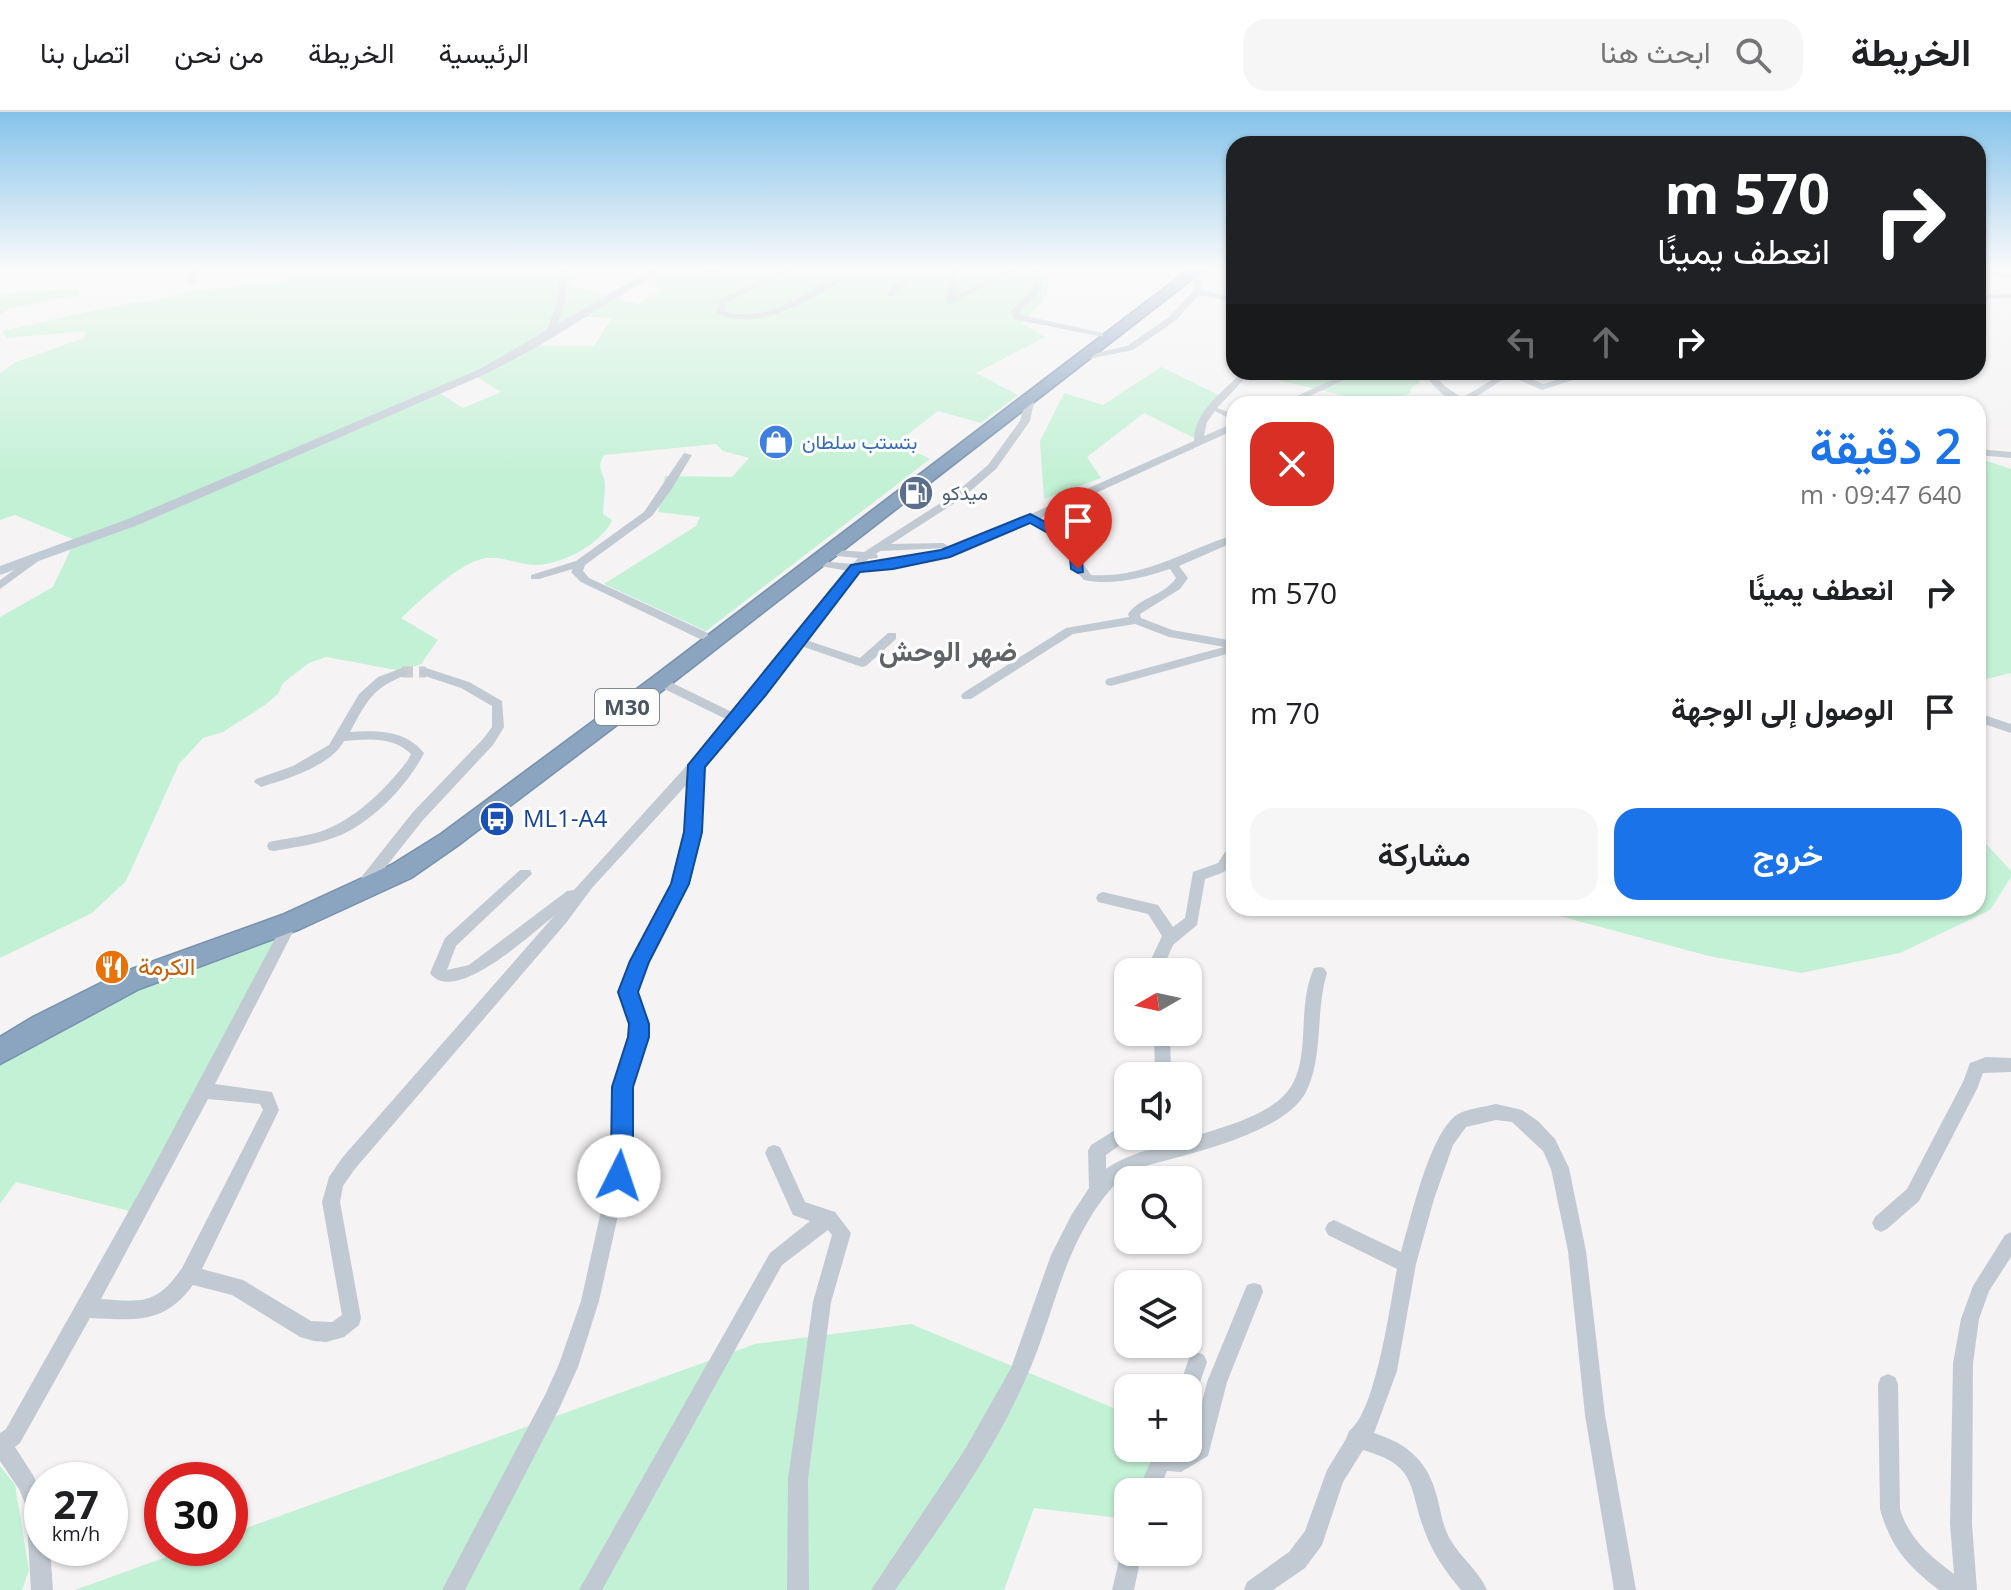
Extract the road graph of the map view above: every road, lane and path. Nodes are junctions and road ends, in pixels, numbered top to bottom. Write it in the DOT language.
graph roads {
  1 [pos="545,338"];
  2 [pos="1096,338"];
  3 [pos="1104,338"];
  4 [pos="1145,338"];
  5 [pos="1077,360"];
  6 [pos="1240,380"];
  7 [pos="1326,380"];
  8 [pos="1340,380"];
  9 [pos="1434,380"];
  10 [pos="1493,380"];
  11 [pos="1528,380"];
  12 [pos="1566,380"];
  13 [pos="1228,393"];
  14 [pos="1447,393"];
  15 [pos="1226,396"];
  16 [pos="1289,396"];
  17 [pos="1302,396"];
  18 [pos="1443,396"];
  19 [pos="1450,396"];
  20 [pos="1474,396"];
  21 [pos="1030,397"];
  22 [pos="1226,397"];
  23 [pos="1219,410"];
  24 [pos="1226,416"];
  25 [pos="1226,426"];
  26 [pos="1201,438"];
  27 [pos="1986,453"];
  28 [pos="687,455"];
  29 [pos="2011,455"];
  30 [pos="1057,506"];
  31 [pos="1030,518"];
  32 [pos="1226,541"];
  33 [pos="1075,543"];
  34 [pos="37,557"];
  35 [pos="820,557"];
  36 [pos="866,557"];
  37 [pos="580,563"];
  38 [pos="1172,564"];
  39 [pos="0,571"];
  40 [pos="535,577"];
  41 [pos="0,586"];
  42 [pos="1136,620"];
  43 [pos="704,636"];
  44 [pos="892,636"];
  45 [pos="798,641"];
  46 [pos="1226,644"];
  47 [pos="1226,648"];
  48 [pos="402,672"];
  49 [pos="426,672"];
  50 [pos="660,682"];
  51 [pos="1111,682"];
  52 [pos="967,696"];
  53 [pos="736,719"];
  54 [pos="1986,720"];
  55 [pos="2011,729"];
  56 [pos="342,737"];
  57 [pos="697,765"];
  58 [pos="261,782"];
  59 [pos="274,846"];
  60 [pos="1226,862"];
  61 [pos="525,874"];
  62 [pos="368,879"];
  63 [pos="587,884"];
  64 [pos="1103,898"];
  65 [pos="291,922"];
  66 [pos="1171,938"];
  67 [pos="1160,958"];
  68 [pos="1319,973"];
  69 [pos="0,1039"];
  70 [pos="0,1052"];
  71 [pos="2011,1065"];
  72 [pos="206,1091"];
  73 [pos="1114,1139"];
  74 [pos="774,1153"];
  75 [pos="1098,1192"];
  76 [pos="829,1218"];
  77 [pos="1881,1223"];
  78 [pos="1334,1229"];
  79 [pos="2011,1241"];
  80 [pos="1407,1264"];
  81 [pos="189,1275"];
  82 [pos="1254,1292"];
  83 [pos="86,1308"];
  84 [pos="1197,1362"];
  85 [pos="1193,1374"];
  86 [pos="1888,1384"];
  87 [pos="1356,1438"];
  88 [pos="1202,1445"];
  89 [pos="1,1446"];
  90 [pos="1128,1566"];
  91 [pos="42,1590"];
  92 [pos="453,1590"];
  93 [pos="590,1590"];
  94 [pos="798,1590"];
  95 [pos="882,1590"];
  96 [pos="1123,1590"];
  97 [pos="1255,1590"];
  98 [pos="1476,1590"];
  99 [pos="1625,1590"];
  100 [pos="1957,1590"];
  101 [pos="1966,1590"];
  1 -- 34 [label="main road"];
  2 -- 43 [label="highway, M30"];
  3 -- 5 [label="highway, M30"];
  4 -- 5 [label="street"];
  5 -- 21 [label="highway, M30"];
  6 -- 13 [label="street"];
  7 -- 16 [label="street"];
  8 -- 17 [label="street"];
  9 -- 14 [label="street"];
  10 -- 20 [label="street"];
  11 -- 12 [label="street"];
  13 -- 15 [label="street"];
  13 -- 26 [label="street"];
  14 -- 18 [label="street"];
  14 -- 19 [label="street"];
  21 -- 35 [label="highway, M30"];
  21 -- 36 [label="street"];
  22 -- 23 [label="street"];
  23 -- 24 [label="street"];
  23 -- 26 [label="street"];
  25 -- 26 [label="street"];
  26 -- 30 [label="street"];
  26 -- 36 [label="street"];
  27 -- 29 [label="street"];
  28 -- 37 [label="street"];
  30 -- 31 [label="street"];
  30 -- 33 [label="street"];
  31 -- 33 [label="street"];
  31 -- 36 [label="street"];
  32 -- 38 [label="street"];
  33 -- 38 [label="street"];
  34 -- 39 [label="main road"];
  34 -- 41 [label="street"];
  35 -- 36 [label="street"];
  35 -- 36 [label="street"];
  35 -- 50 [label="highway, M30"];
  36 -- 45 [label="street"];
  37 -- 40 [label="street"];
  37 -- 43 [label="street"];
  38 -- 42 [label="street"];
  42 -- 46 [label="street"];
  42 -- 52 [label="street"];
  43 -- 62 [label="highway, M30"];
  44 -- 45 [label="street"];
  45 -- 53 [label="street"];
  47 -- 51 [label="street"];
  48 -- 56 [label="street"];
  49 -- 62 [label="street"];
  50 -- 53 [label="street"];
  50 -- 65 [label="highway, M30"];
  53 -- 57 [label="street"];
  54 -- 55 [label="street"];
  56 -- 58 [label="street"];
  56 -- 59 [label="street"];
  57 -- 63 [label="street"];
  57 -- 92 [label="street"];
  60 -- 66 [label="street"];
  61 -- 63 [label="street"];
  62 -- 69 [label="highway, M30"];
  63 -- 81 [label="street"];
  64 -- 66 [label="street"];
  65 -- 70 [label="highway, M30"];
  65 -- 72 [label="street"];
  66 -- 67 [label="street"];
  68 -- 75 [label="street"];
  71 -- 77 [label="street"];
  72 -- 81 [label="street"];
  72 -- 83 [label="street"];
  73 -- 75 [label="street"];
  74 -- 76 [label="street"];
  75 -- 95 [label="street"];
  76 -- 93 [label="street"];
  76 -- 94 [label="street"];
  78 -- 80 [label="street"];
  79 -- 101 [label="street"];
  80 -- 87 [label="street"];
  80 -- 99 [label="street"];
  81 -- 83 [label="street"];
  82 -- 88 [label="street"];
  83 -- 89 [label="street"];
  84 -- 85 [label="street"];
  86 -- 100 [label="street"];
  87 -- 97 [label="street"];
  87 -- 98 [label="street"];
  89 -- 91 [label="street"];
  90 -- 96 [label="street"];
}
